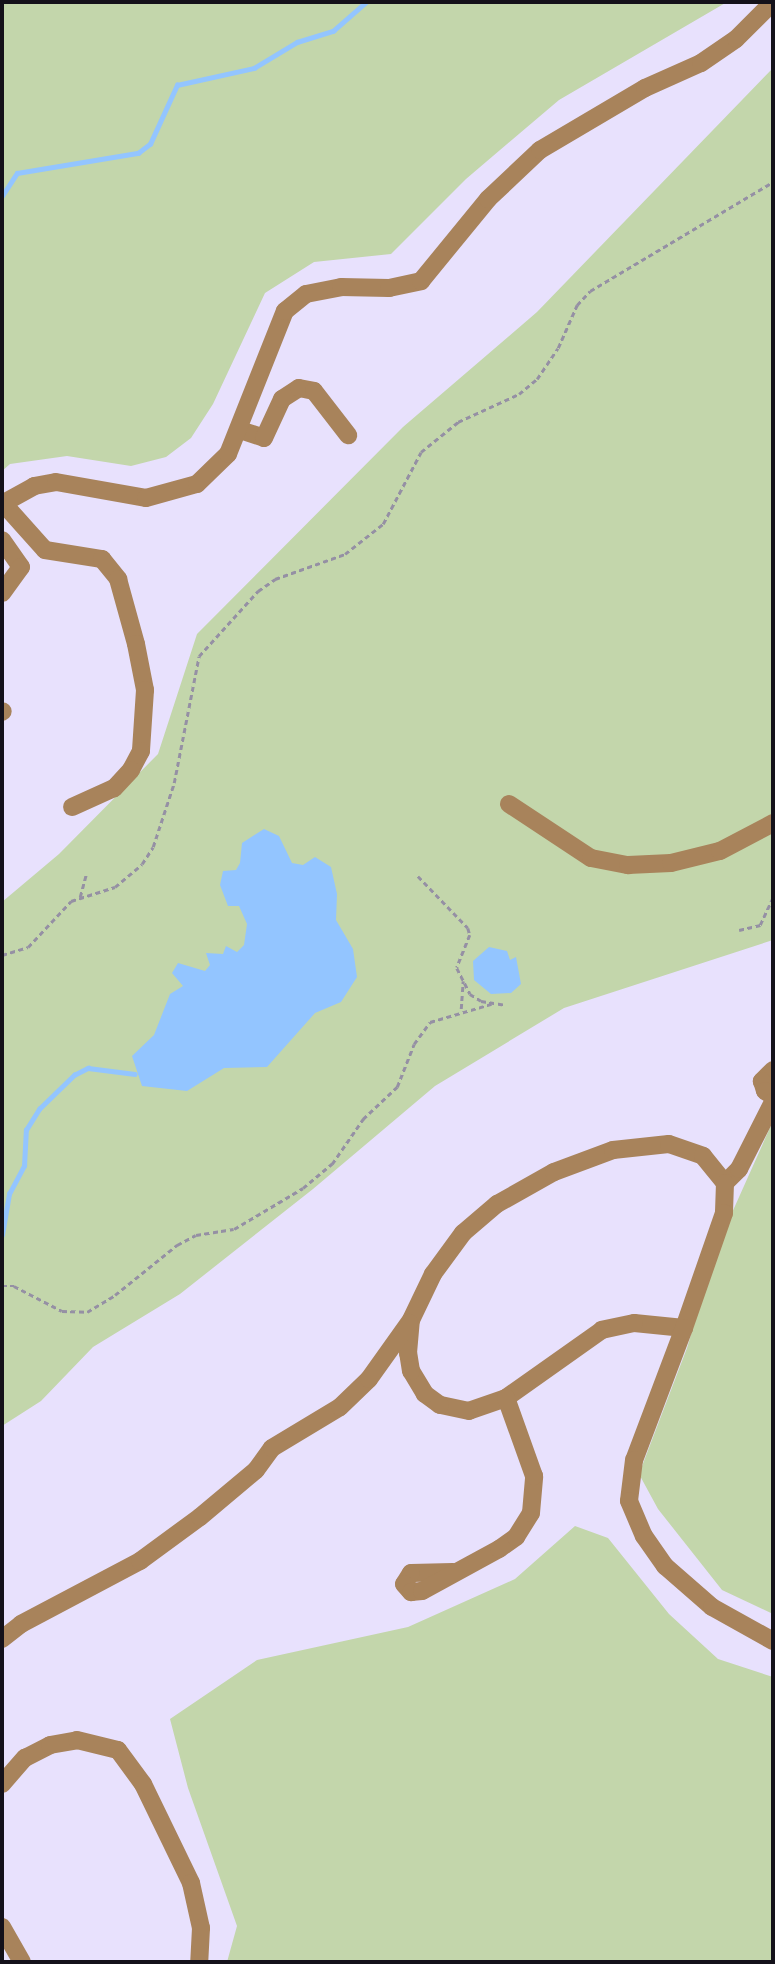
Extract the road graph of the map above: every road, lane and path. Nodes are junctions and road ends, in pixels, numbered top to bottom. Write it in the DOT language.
graph roads {
  1 [pos="773,2"];
  2 [pos="772,185"];
  3 [pos="240,430"];
  4 [pos="348,435"];
  5 [pos="3,504"];
  6 [pos="2,540"];
  7 [pos="38,545"];
  8 [pos="19,562"];
  9 [pos="2,593"];
  10 [pos="509,804"];
  11 [pos="72,807"];
  12 [pos="773,823"];
  13 [pos="86,873"];
  14 [pos="418,876"];
  15 [pos="80,897"];
  16 [pos="773,897"];
  17 [pos="739,930"];
  18 [pos="2,955"];
  19 [pos="463,981"];
  20 [pos="491,1004"];
  21 [pos="505,1005"];
  22 [pos="461,1010"];
  23 [pos="773,1070"];
  24 [pos="773,1096"];
  25 [pos="773,1102"];
  26 [pos="725,1183"];
  27 [pos="3,1286"];
  28 [pos="411,1320"];
  29 [pos="684,1328"];
  30 [pos="388,1353"];
  31 [pos="409,1362"];
  32 [pos="506,1398"];
  33 [pos="453,1572"];
  34 [pos="2,1639"];
  35 [pos="773,1641"];
  36 [pos="2,1784"];
  37 [pos="2,1927"];
  38 [pos="22,1962"];
  39 [pos="199,1962"];
  1 -- 3 [label="street"];
  2 -- 15 [label="path"];
  3 -- 4 [label="street"];
  3 -- 5 [label="street"];
  5 -- 7 [label="street"];
  6 -- 8 [label="street"];
  7 -- 8 [label="street"];
  7 -- 11 [label="street"];
  8 -- 9 [label="street"];
  10 -- 12 [label="street"];
  13 -- 15 [label="path"];
  14 -- 19 [label="path"];
  15 -- 18 [label="path"];
  16 -- 17 [label="path"];
  19 -- 20 [label="path"];
  19 -- 22 [label="path"];
  20 -- 21 [label="path"];
  20 -- 22 [label="path"];
  22 -- 27 [label="path"];
  23 -- 24 [label="street"];
  25 -- 26 [label="street"];
  26 -- 28 [label="street"];
  26 -- 29 [label="street"];
  28 -- 30 [label="street"];
  28 -- 31 [label="street"];
  29 -- 32 [label="street"];
  29 -- 35 [label="street"];
  30 -- 31 [label="street"];
  30 -- 34 [label="street"];
  31 -- 32 [label="street"];
  32 -- 33 [label="street"];
  36 -- 39 [label="street"];
  37 -- 38 [label="street"];
}
